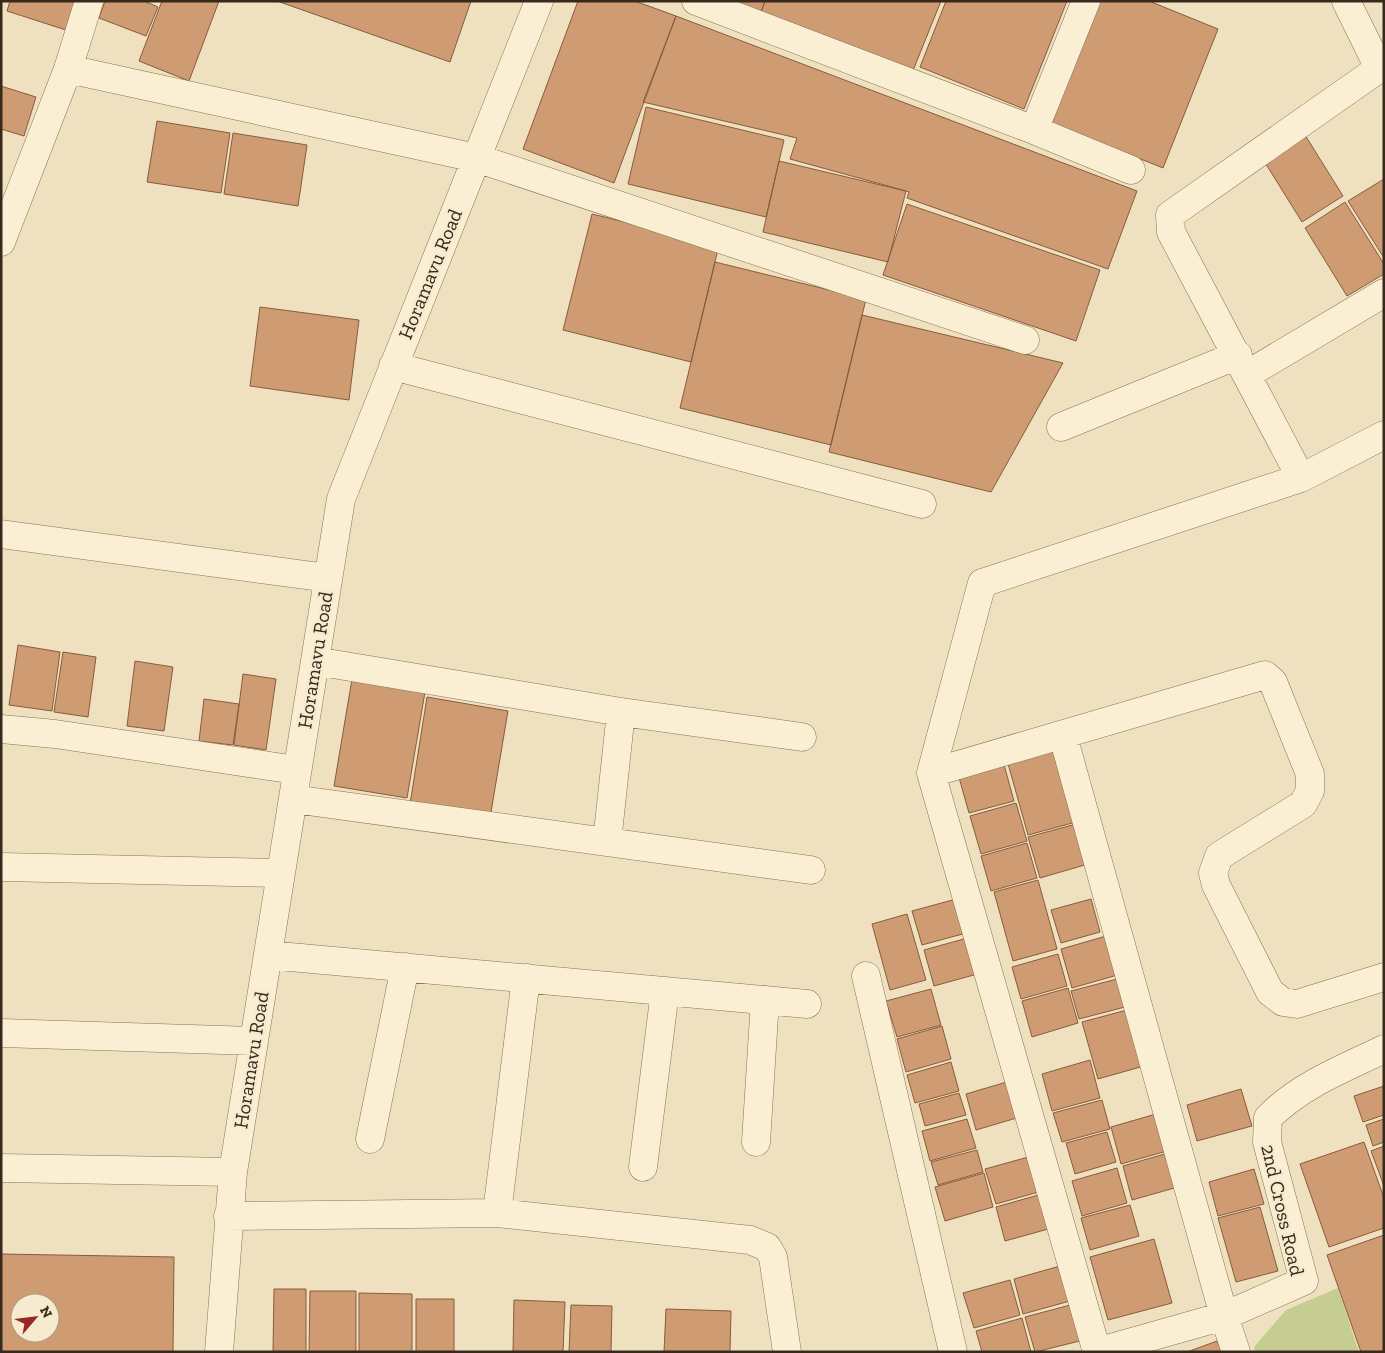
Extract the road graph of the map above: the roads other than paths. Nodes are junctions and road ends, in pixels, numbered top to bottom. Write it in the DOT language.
graph roads {
  1 [pos="89,1"];
  2 [pos="539,1"];
  3 [pos="696,1"];
  4 [pos="1086,1"];
  5 [pos="1346,1"];
  6 [pos="1382,67"];
  7 [pos="68,69"];
  8 [pos="1034,130"];
  9 [pos="476,158"];
  10 [pos="1131,170"];
  11 [pos="1,242"];
  12 [pos="1384,293"];
  13 [pos="1025,340"];
  14 [pos="1243,364"];
  15 [pos="393,366"];
  16 [pos="1061,427"];
  17 [pos="1384,435"];
  18 [pos="1301,478"];
  19 [pos="922,504"];
  20 [pos="1,534"];
  21 [pos="328,578"];
  22 [pos="315,661"];
  23 [pos="622,712"];
  24 [pos="1,729"];
  25 [pos="1063,736"];
  26 [pos="802,737"];
  27 [pos="296,770"];
  28 [pos="931,773"];
  29 [pos="293,799"];
  30 [pos="608,842"];
  31 [pos="1,867"];
  32 [pos="811,870"];
  33 [pos="281,873"];
  34 [pos="268,955"];
  35 [pos="405,967"];
  36 [pos="866,976"];
  37 [pos="1384,977"];
  38 [pos="526,978"];
  39 [pos="665,991"];
  40 [pos="765,1000"];
  41 [pos="807,1004"];
  42 [pos="1,1033"];
  43 [pos="254,1041"];
  44 [pos="1384,1049"];
  45 [pos="370,1139"];
  46 [pos="756,1142"];
  47 [pos="643,1167"];
  48 [pos="1,1168"];
  49 [pos="233,1172"];
  50 [pos="497,1213"];
  51 [pos="228,1216"];
  52 [pos="1224,1316"];
  53 [pos="219,1352"];
  54 [pos="787,1352"];
  55 [pos="953,1352"];
  56 [pos="1097,1352"];
  57 [pos="1236,1352"];
  1 -- 7 [label="street"];
  2 -- 9 [label="street, Horamavu Road"];
  3 -- 8 [label="street"];
  4 -- 8 [label="street"];
  5 -- 6 [label="street"];
  6 -- 14 [label="street"];
  7 -- 9 [label="street"];
  7 -- 11 [label="street"];
  8 -- 10 [label="street"];
  9 -- 13 [label="street"];
  9 -- 15 [label="street, Horamavu Road"];
  12 -- 14 [label="street"];
  14 -- 16 [label="street"];
  14 -- 18 [label="street"];
  15 -- 19 [label="street"];
  15 -- 21 [label="street, Horamavu Road"];
  17 -- 18 [label="street"];
  18 -- 28 [label="street"];
  20 -- 21 [label="street"];
  21 -- 22 [label="street, Horamavu Road"];
  22 -- 23 [label="street"];
  22 -- 27 [label="street, Horamavu Road"];
  23 -- 26 [label="street"];
  23 -- 30 [label="street"];
  24 -- 27 [label="street"];
  25 -- 28 [label="street"];
  25 -- 37 [label="street"];
  25 -- 52 [label="street"];
  27 -- 29 [label="street, Horamavu Road"];
  28 -- 56 [label="street"];
  29 -- 30 [label="street"];
  29 -- 33 [label="street, Horamavu Road"];
  30 -- 32 [label="street"];
  31 -- 33 [label="street"];
  33 -- 34 [label="street, Horamavu Road"];
  34 -- 35 [label="street"];
  34 -- 43 [label="street, Horamavu Road"];
  35 -- 38 [label="street"];
  35 -- 45 [label="street"];
  36 -- 55 [label="street"];
  38 -- 39 [label="street"];
  38 -- 50 [label="street"];
  39 -- 40 [label="street"];
  39 -- 47 [label="street"];
  40 -- 41 [label="street"];
  40 -- 46 [label="street"];
  42 -- 43 [label="street"];
  43 -- 49 [label="street, Horamavu Road"];
  44 -- 52 [label="street, 2nd Cross Road"];
  48 -- 49 [label="street"];
  49 -- 51 [label="street, Horamavu Road"];
  50 -- 51 [label="street"];
  50 -- 54 [label="street"];
  51 -- 53 [label="street, Horamavu Road"];
  52 -- 56 [label="street, 2nd Cross Road"];
  52 -- 57 [label="street"];
}
